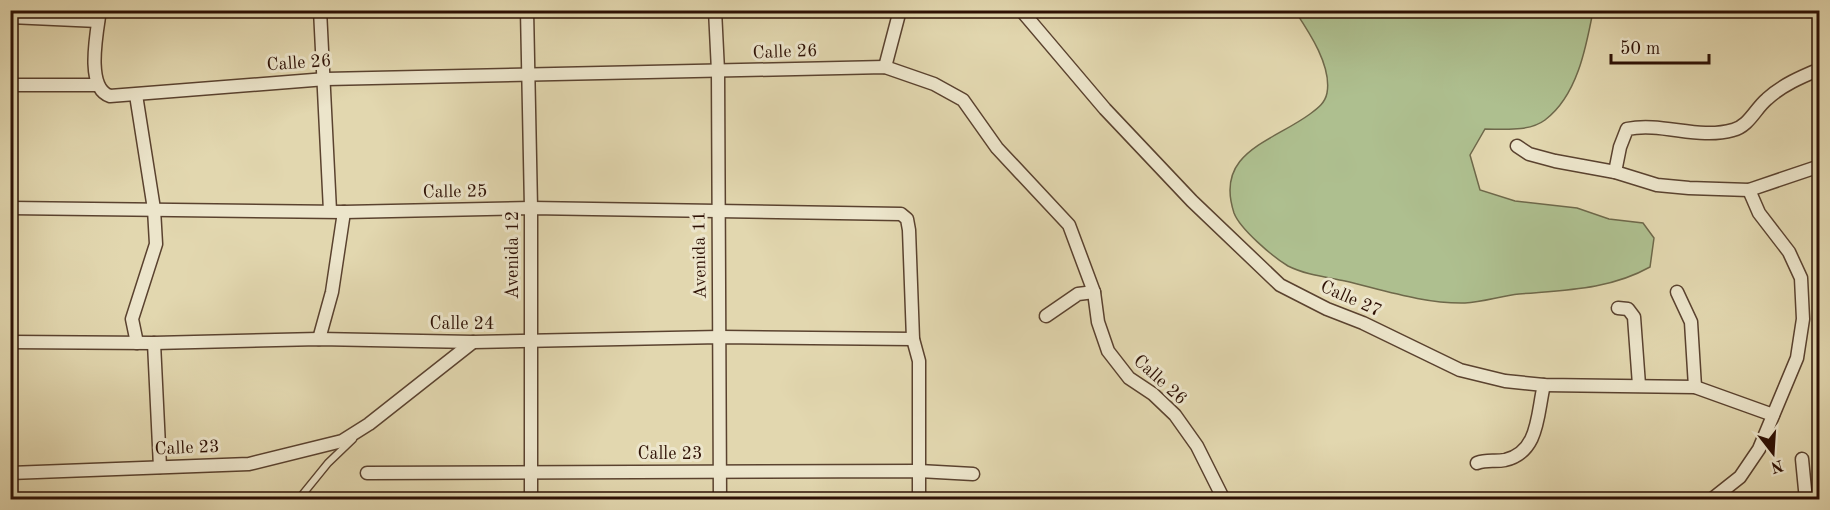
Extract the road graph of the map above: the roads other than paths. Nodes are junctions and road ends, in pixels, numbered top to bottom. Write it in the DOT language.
graph roads {
  1 [pos="320,10"];
  2 [pos="528,10"];
  3 [pos="715,10"];
  4 [pos="900,10"];
  5 [pos="1020,10"];
  6 [pos="99,16"];
  7 [pos="10,17"];
  8 [pos="885,67"];
  9 [pos="1820,69"];
  10 [pos="718,71"];
  11 [pos="527,74"];
  12 [pos="326,79"];
  13 [pos="13,86"];
  14 [pos="97,86"];
  15 [pos="136,94"];
  16 [pos="1517,146"];
  17 [pos="1820,166"];
  18 [pos="1615,172"];
  19 [pos="1749,190"];
  20 [pos="10,208"];
  21 [pos="531,208"];
  22 [pos="154,209"];
  23 [pos="330,211"];
  24 [pos="344,212"];
  25 [pos="717,212"];
  26 [pos="1094,292"];
  27 [pos="1677,292"];
  28 [pos="1618,308"];
  29 [pos="1046,316"];
  30 [pos="720,337"];
  31 [pos="319,339"];
  32 [pos="913,339"];
  33 [pos="10,342"];
  34 [pos="473,342"];
  35 [pos="531,342"];
  36 [pos="137,343"];
  37 [pos="154,343"];
  38 [pos="1544,385"];
  39 [pos="1639,385"];
  40 [pos="1695,387"];
  41 [pos="1773,415"];
  42 [pos="369,424"];
  43 [pos="1802,459"];
  44 [pos="1477,463"];
  45 [pos="160,467"];
  46 [pos="919,471"];
  47 [pos="719,472"];
  48 [pos="10,473"];
  49 [pos="367,473"];
  50 [pos="529,473"];
  51 [pos="973,474"];
  52 [pos="298,500"];
  53 [pos="531,500"];
  54 [pos="720,500"];
  55 [pos="919,500"];
  56 [pos="1224,500"];
  57 [pos="1711,500"];
  58 [pos="1806,500"];
  1 -- 12 [label="street"];
  2 -- 11 [label="street, Avenida 12"];
  3 -- 10 [label="street, Avenida 11"];
  4 -- 8 [label="street"];
  5 -- 38 [label="street, Calle 27"];
  6 -- 7 [label="street"];
  6 -- 14 [label="street"];
  8 -- 10 [label="street, Calle 26"];
  8 -- 26 [label="street, Calle 26"];
  9 -- 18 [label="street"];
  10 -- 11 [label="street, Calle 26"];
  10 -- 25 [label="street, Avenida 11"];
  11 -- 12 [label="street, Calle 26"];
  11 -- 21 [label="street, Avenida 12"];
  12 -- 15 [label="street, Calle 26"];
  12 -- 23 [label="street"];
  13 -- 14 [label="street"];
  14 -- 15 [label="street, Calle 26"];
  15 -- 22 [label="street"];
  16 -- 18 [label="street"];
  17 -- 19 [label="street"];
  18 -- 19 [label="street"];
  19 -- 41 [label="street"];
  20 -- 22 [label="street, Calle 25"];
  21 -- 24 [label="street, Calle 25"];
  21 -- 25 [label="street, Calle 25"];
  21 -- 35 [label="street, Avenida 12"];
  22 -- 23 [label="street, Calle 25"];
  22 -- 36 [label="street"];
  23 -- 24 [label="street, Calle 25"];
  24 -- 31 [label="street"];
  25 -- 30 [label="street, Avenida 11"];
  25 -- 32 [label="street, Calle 25"];
  26 -- 29 [label="street"];
  26 -- 56 [label="street, Calle 26"];
  27 -- 40 [label="street"];
  28 -- 39 [label="street"];
  30 -- 32 [label="street, Calle 24"];
  30 -- 35 [label="street, Calle 24"];
  30 -- 47 [label="street, Avenida 11"];
  31 -- 34 [label="street, Calle 24"];
  31 -- 37 [label="street, Calle 24"];
  32 -- 46 [label="street"];
  33 -- 36 [label="street, Calle 24"];
  34 -- 35 [label="street, Calle 24"];
  34 -- 42 [label="street, Calle 23"];
  35 -- 50 [label="street, Avenida 12"];
  36 -- 37 [label="street, Calle 24"];
  37 -- 45 [label="street"];
  38 -- 39 [label="street, Calle 27"];
  38 -- 44 [label="street"];
  39 -- 40 [label="street, Calle 27"];
  40 -- 41 [label="street, Calle 27"];
  41 -- 57 [label="street"];
  42 -- 45 [label="street, Calle 23"];
  42 -- 52 [label="lane"];
  43 -- 58 [label="street"];
  45 -- 48 [label="street, Calle 23"];
  46 -- 47 [label="street, Calle 23"];
  46 -- 51 [label="street, Calle 23"];
  46 -- 55 [label="street"];
  47 -- 50 [label="street, Calle 23"];
  47 -- 54 [label="street, Avenida 11"];
  49 -- 50 [label="street, Calle 23"];
  50 -- 53 [label="street, Avenida 12"];
}
